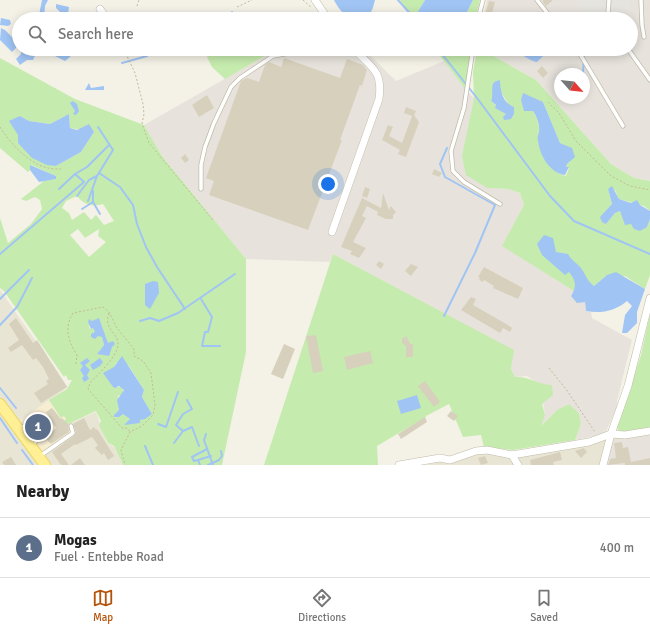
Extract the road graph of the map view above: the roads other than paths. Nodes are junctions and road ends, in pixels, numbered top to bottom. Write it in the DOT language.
graph roads {
  1 [pos="315,0"];
  2 [pos="483,0"];
  3 [pos="538,0"];
  4 [pos="609,0"];
  5 [pos="641,0"];
  6 [pos="100,9"];
  7 [pos="102,12"];
  8 [pos="323,12"];
  9 [pos="480,12"];
  10 [pos="547,12"];
  11 [pos="608,12"];
  12 [pos="644,37"];
  13 [pos="273,56"];
  14 [pos="361,56"];
  15 [pos="472,56"];
  16 [pos="581,56"];
  17 [pos="633,56"];
  18 [pos="650,80"];
  19 [pos="623,126"];
  20 [pos="201,189"];
  21 [pos="500,204"];
  22 [pos="332,232"];
  23 [pos="650,298"];
  24 [pos="0,404"];
  25 [pos="44,419"];
  26 [pos="48,424"];
  27 [pos="71,426"];
  28 [pos="18,429"];
  29 [pos="650,431"];
  30 [pos="611,434"];
  31 [pos="31,447"];
  32 [pos="512,455"];
  33 [pos="42,461"];
  34 [pos="441,462"];
  35 [pos="399,465"];
  36 [pos="518,465"];
  37 [pos="603,465"];
  1 -- 8 [label="street"];
  2 -- 9 [label="lane"];
  3 -- 10 [label="lane"];
  4 -- 11 [label="lane"];
  5 -- 12 [label="lane"];
  6 -- 7 [label="street"];
  13 -- 20 [label="lane"];
  14 -- 22 [label="street"];
  15 -- 21 [label="lane"];
  16 -- 19 [label="lane"];
  17 -- 18 [label="lane"];
  23 -- 30 [label="street"];
  24 -- 28 [label="main road"];
  25 -- 28 [label="lane"];
  26 -- 31 [label="lane"];
  27 -- 33 [label="lane"];
  28 -- 31 [label="main road"];
  29 -- 30 [label="street"];
  30 -- 32 [label="street"];
  30 -- 37 [label="street"];
  31 -- 33 [label="main road"];
  32 -- 34 [label="street"];
  32 -- 36 [label="street"];
  34 -- 35 [label="street"];
}
